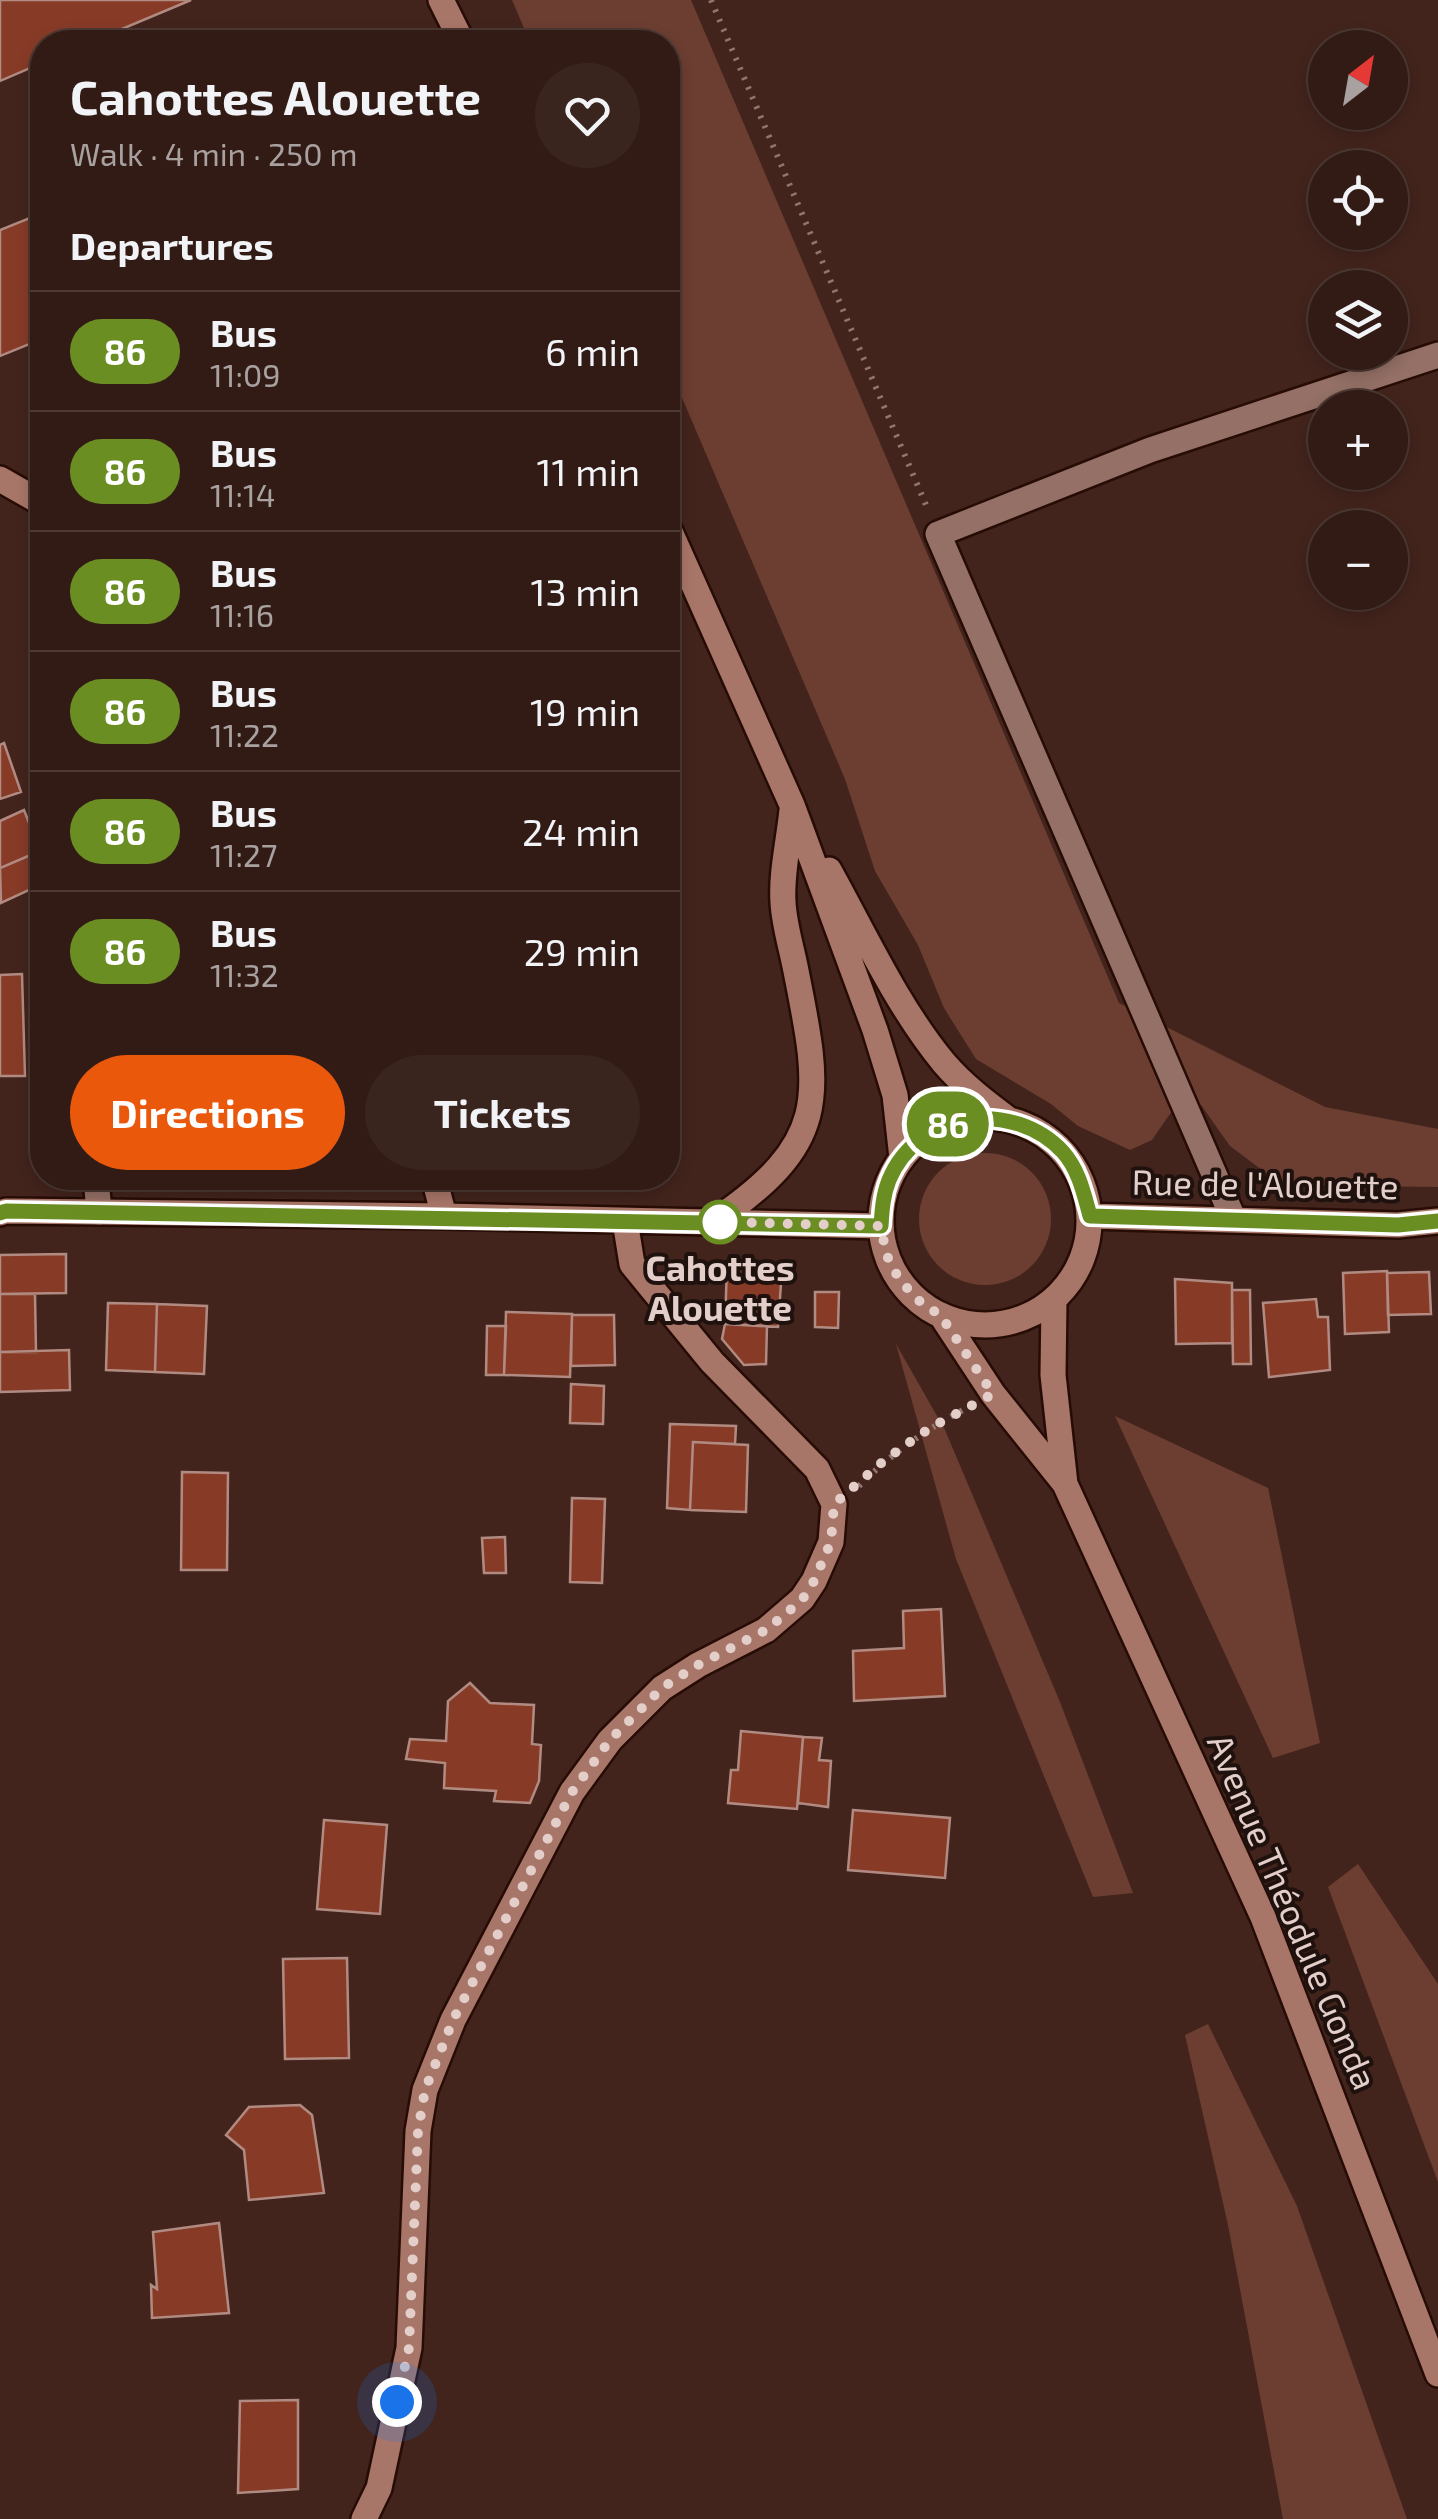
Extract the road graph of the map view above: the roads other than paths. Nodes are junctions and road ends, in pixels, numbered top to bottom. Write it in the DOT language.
graph roads {
  1 [pos="441,0"];
  2 [pos="456,30"];
  3 [pos="1438,356"];
  4 [pos="0,479"];
  5 [pos="30,497"];
  6 [pos="680,553"];
  7 [pos="792,805"];
  8 [pos="1008,1120"];
  9 [pos="902,1158"];
  10 [pos="97,1190"];
  11 [pos="437,1190"];
  12 [pos="99,1212"];
  13 [pos="0,1213"];
  14 [pos="444,1216"];
  15 [pos="1090,1216"];
  16 [pos="1233,1218"];
  17 [pos="625,1220"];
  18 [pos="712,1222"];
  19 [pos="1438,1222"];
  20 [pos="881,1226"];
  21 [pos="1054,1300"];
  22 [pos="941,1316"];
  23 [pos="1065,1484"];
  24 [pos="1438,2374"];
  25 [pos="364,2519"];
  1 -- 2 [label="main road"];
  3 -- 16 [label="street"];
  4 -- 5 [label="main road"];
  6 -- 7 [label="main road"];
  7 -- 8 [label="main road"];
  7 -- 9 [label="main road"];
  7 -- 18 [label="main road"];
  8 -- 9 [label="main road"];
  8 -- 15 [label="main road"];
  9 -- 20 [label="main road"];
  10 -- 12 [label="street"];
  11 -- 14 [label="main road"];
  12 -- 13 [label="main road"];
  12 -- 14 [label="main road"];
  14 -- 17 [label="main road"];
  15 -- 16 [label="main road, Rue de l'Alouette"];
  15 -- 21 [label="main road"];
  16 -- 19 [label="main road, Rue de l'Alouette"];
  17 -- 18 [label="main road"];
  17 -- 25 [label="main road"];
  18 -- 20 [label="main road"];
  20 -- 22 [label="main road"];
  21 -- 22 [label="main road"];
  21 -- 23 [label="main road, Avenue Théodule Gonda"];
  22 -- 23 [label="main road, Avenue Théodule Gonda"];
  23 -- 24 [label="main road, Avenue Théodule Gonda"];
}
